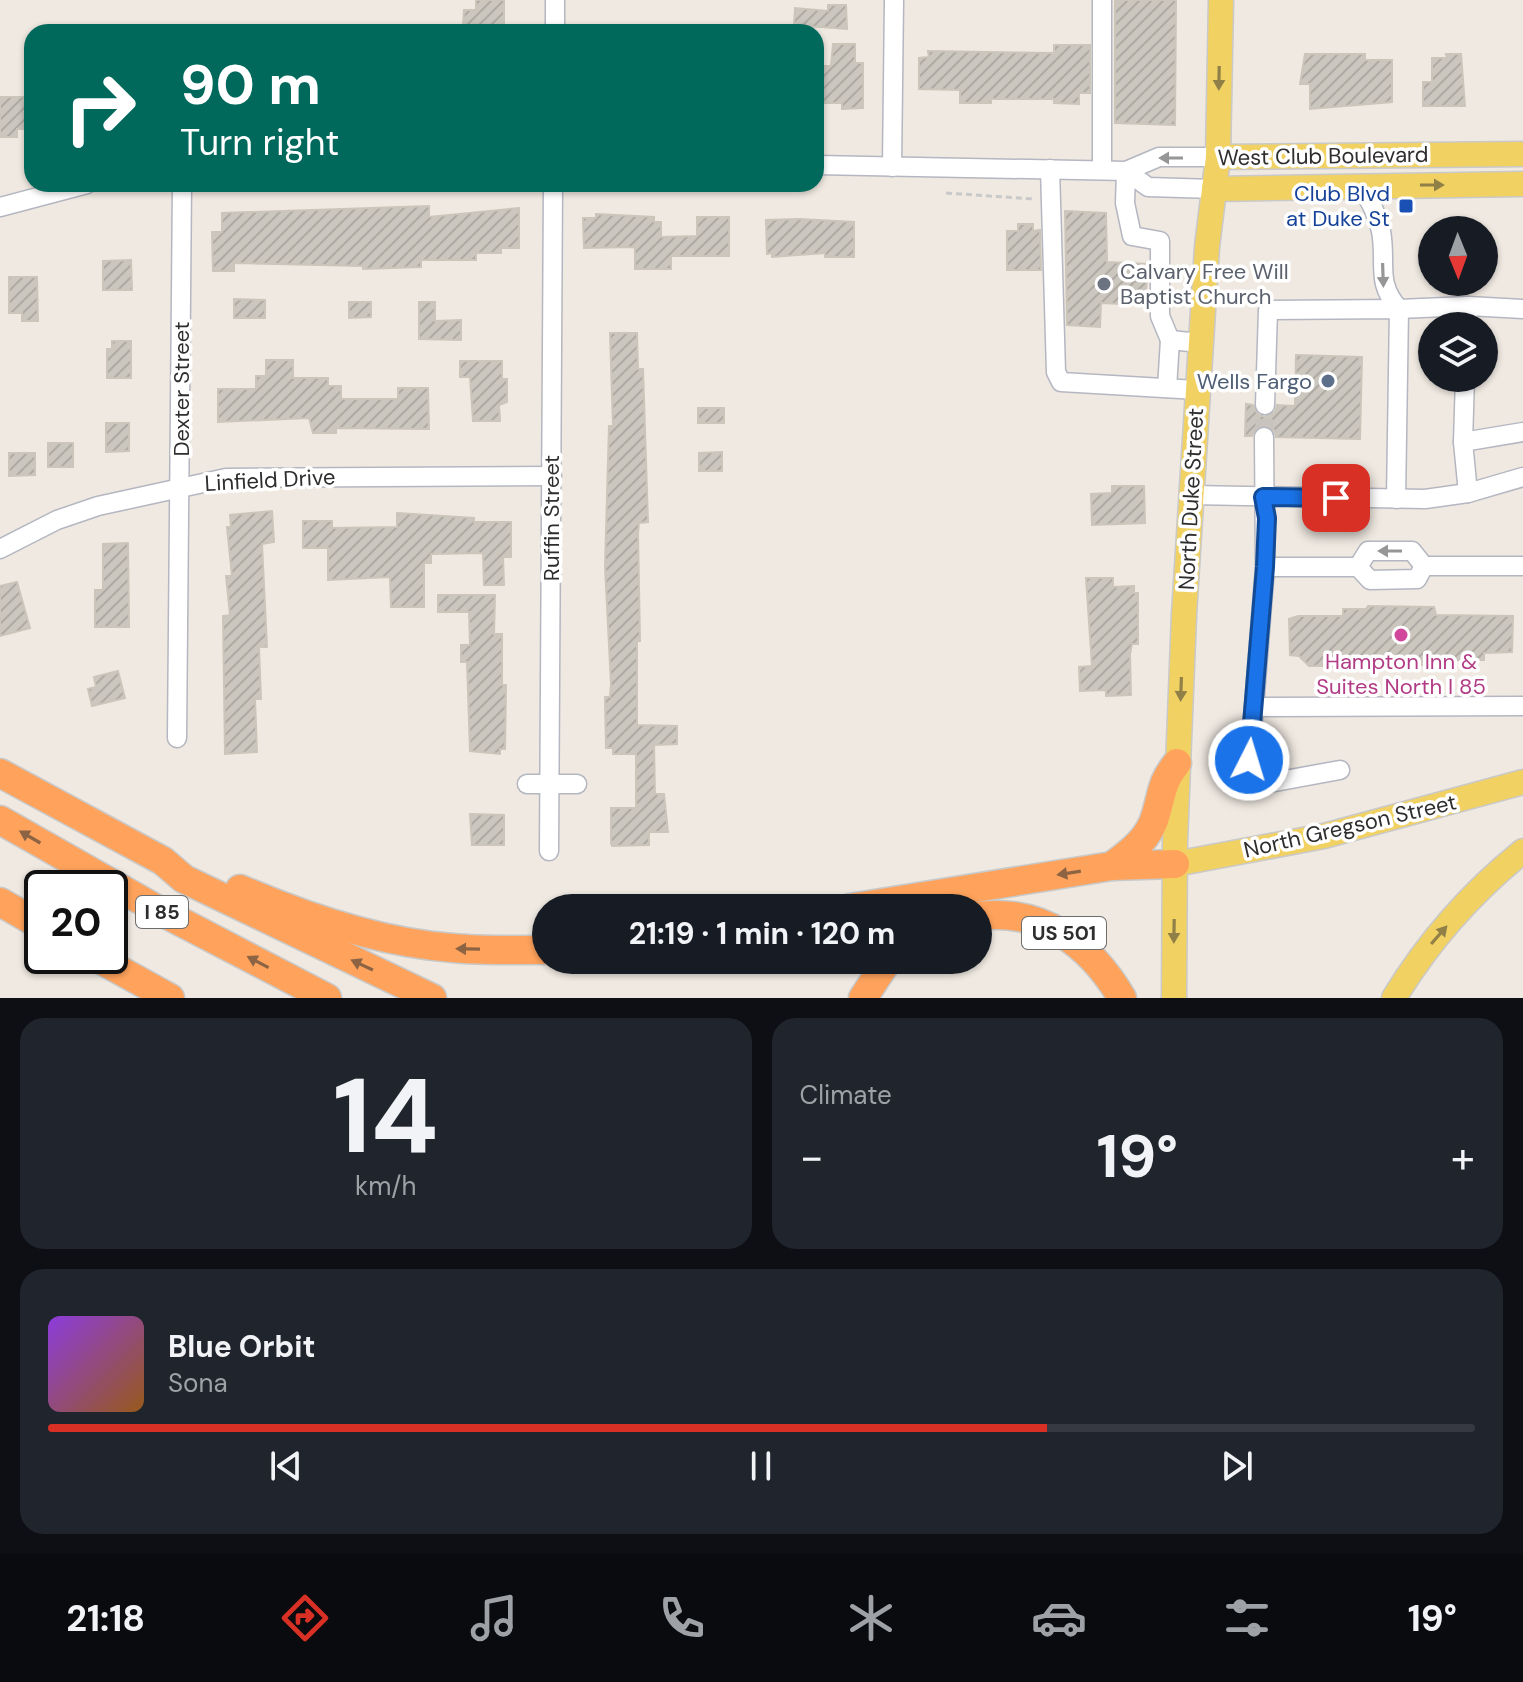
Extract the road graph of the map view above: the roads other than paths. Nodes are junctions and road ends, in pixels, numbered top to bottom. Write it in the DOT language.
graph roads {
  1 [pos="555,0"];
  2 [pos="894,0"];
  3 [pos="1102,0"];
  4 [pos="1221,0"];
  5 [pos="555,24"];
  6 [pos="1523,154"];
  7 [pos="1218,157"];
  8 [pos="824,165"];
  9 [pos="892,167"];
  10 [pos="1050,169"];
  11 [pos="1102,170"];
  12 [pos="1126,171"];
  13 [pos="1523,184"];
  14 [pos="1360,185"];
  15 [pos="1214,189"];
  16 [pos="57,192"];
  17 [pos="182,192"];
  18 [pos="553,192"];
  19 [pos="0,207"];
  20 [pos="1468,306"];
  21 [pos="1399,309"];
  22 [pos="1523,309"];
  23 [pos="1468,312"];
  24 [pos="1170,340"];
  25 [pos="1200,343"];
  26 [pos="1167,388"];
  27 [pos="1197,390"];
  28 [pos="1465,392"];
  29 [pos="1265,405"];
  30 [pos="1523,432"];
  31 [pos="1264,437"];
  32 [pos="1463,442"];
  33 [pos="552,476"];
  34 [pos="1523,477"];
  35 [pos="180,487"];
  36 [pos="1468,493"];
  37 [pos="1191,495"];
  38 [pos="1263,497"];
  39 [pos="1396,499"];
  40 [pos="0,549"];
  41 [pos="1424,566"];
  42 [pos="1523,566"];
  43 [pos="1265,567"];
  44 [pos="1358,567"];
  45 [pos="1523,706"];
  46 [pos="1254,707"];
  47 [pos="177,738"];
  48 [pos="1177,763"];
  49 [pos="1340,770"];
  50 [pos="0,773"];
  51 [pos="1523,782"];
  52 [pos="527,784"];
  53 [pos="549,784"];
  54 [pos="577,784"];
  55 [pos="0,820"];
  56 [pos="549,851"];
  57 [pos="1523,851"];
  58 [pos="163,861"];
  59 [pos="1175,864"];
  60 [pos="1112,866"];
  61 [pos="937,894"];
  62 [pos="0,902"];
  63 [pos="24,916"];
  64 [pos="992,916"];
  65 [pos="532,950"];
  66 [pos="122,974"];
  67 [pos="879,974"];
  68 [pos="146,989"];
  69 [pos="170,998"];
  70 [pos="327,998"];
  71 [pos="432,998"];
  72 [pos="863,998"];
  73 [pos="1122,998"];
  74 [pos="1174,998"];
  75 [pos="1394,998"];
  1 -- 5 [label="street"];
  2 -- 9 [label="street"];
  3 -- 11 [label="street"];
  4 -- 7 [label="main road, North Duke Street, one-way"];
  6 -- 7 [label="main road, West Club Boulevard"];
  7 -- 12 [label="street, West Club Boulevard, one-way"];
  7 -- 15 [label="main road, North Duke Street"];
  8 -- 9 [label="street, West Club Boulevard"];
  9 -- 10 [label="street, West Club Boulevard"];
  10 -- 11 [label="street, West Club Boulevard"];
  10 -- 26 [label="street"];
  11 -- 12 [label="street, West Club Boulevard"];
  12 -- 15 [label="street, West Club Boulevard"];
  12 -- 24 [label="street"];
  14 -- 13 [label="main road, West Club Boulevard, one-way"];
  14 -- 15 [label="main road, West Club Boulevard"];
  14 -- 21 [label="street, one-way"];
  15 -- 25 [label="main road, North Duke Street"];
  16 -- 19 [label="street"];
  17 -- 35 [label="street, Dexter Street"];
  18 -- 33 [label="street, Ruffin Street"];
  20 -- 21 [label="street"];
  20 -- 22 [label="street"];
  20 -- 23 [label="street"];
  21 -- 29 [label="street"];
  21 -- 39 [label="street"];
  24 -- 25 [label="street"];
  24 -- 26 [label="street"];
  25 -- 27 [label="main road, North Duke Street"];
  26 -- 27 [label="street"];
  27 -- 37 [label="main road, North Duke Street"];
  28 -- 32 [label="street"];
  30 -- 32 [label="street"];
  31 -- 38 [label="street"];
  32 -- 36 [label="street"];
  33 -- 35 [label="street, Linfield Drive"];
  33 -- 53 [label="street, Ruffin Street"];
  34 -- 36 [label="street"];
  35 -- 40 [label="street, Linfield Drive"];
  35 -- 47 [label="street, Dexter Street"];
  36 -- 39 [label="street"];
  37 -- 38 [label="street"];
  37 -- 48 [label="main road, North Duke Street, one-way"];
  38 -- 39 [label="street"];
  38 -- 43 [label="street"];
  41 -- 42 [label="street"];
  41 -- 44 [label="street"];
  41 -- 44 [label="street, one-way"];
  43 -- 44 [label="street"];
  43 -- 46 [label="street"];
  45 -- 46 [label="street"];
  46 -- 49 [label="street"];
  48 -- 59 [label="main road, North Duke Street"];
  48 -- 60 [label="highway"];
  50 -- 58 [label="highway"];
  51 -- 59 [label="main road, North Gregson Street"];
  52 -- 53 [label="street"];
  53 -- 54 [label="street"];
  53 -- 56 [label="street, Ruffin Street"];
  70 -- 55 [label="highway, I 85, one-way"];
  75 -- 57 [label="main road, one-way"];
  65 -- 58 [label="highway, one-way"];
  71 -- 58 [label="highway, one-way"];
  59 -- 60 [label="highway"];
  59 -- 74 [label="main road, North Duke Street, one-way"];
  60 -- 61 [label="highway, one-way"];
  62 -- 63 [label="highway"];
  64 -- 73 [label="highway, US 501"];
  66 -- 68 [label="highway"];
  67 -- 72 [label="highway"];
  68 -- 69 [label="highway"];
}
